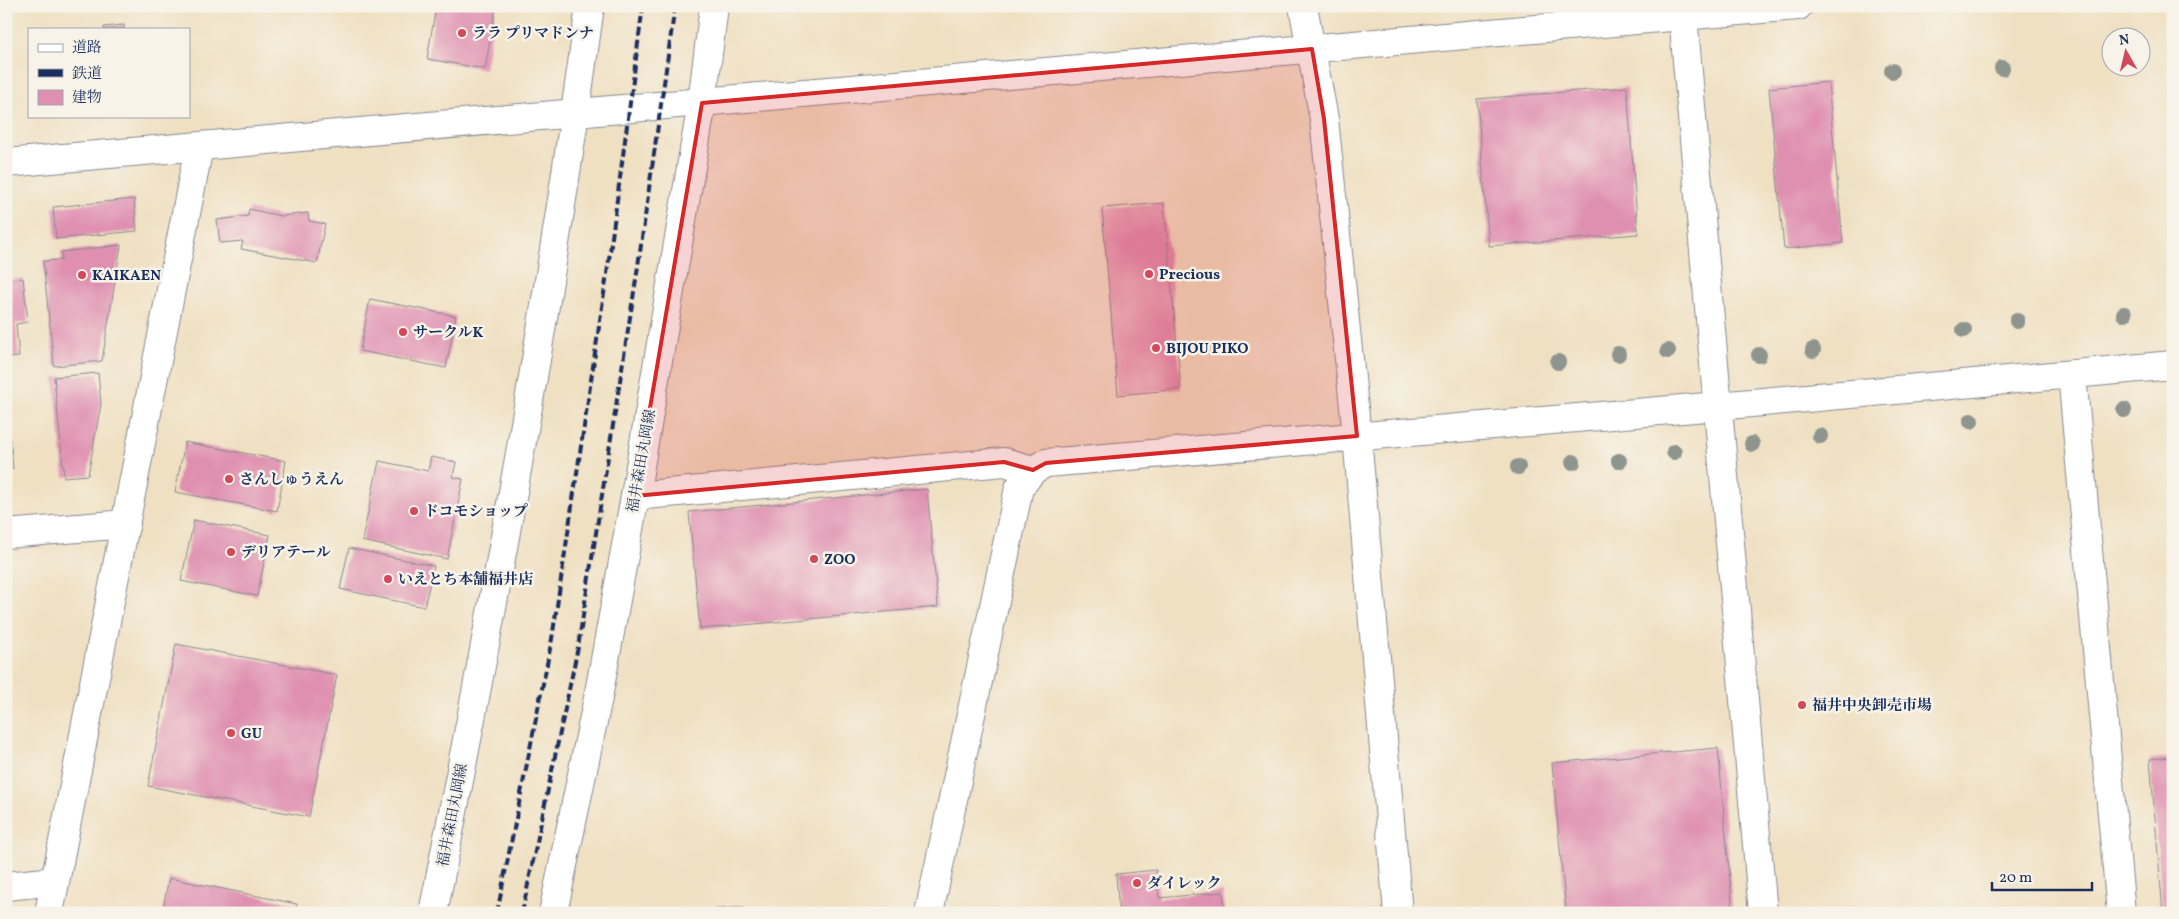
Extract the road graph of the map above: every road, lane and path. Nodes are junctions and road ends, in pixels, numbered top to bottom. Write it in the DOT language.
graph roads {
  1 [pos="590,6"];
  2 [pos="714,6"];
  3 [pos="1303,6"];
  4 [pos="1798,6"];
  5 [pos="1683,16"];
  6 [pos="1312,49"];
  7 [pos="702,103"];
  8 [pos="576,113"];
  9 [pos="199,147"];
  10 [pos="6,163"];
  11 [pos="2173,365"];
  12 [pos="2072,374"];
  13 [pos="1718,406"];
  14 [pos="1357,436"];
  15 [pos="1033,470"];
  16 [pos="635,496"];
  17 [pos="126,524"];
  18 [pos="6,534"];
  19 [pos="55,882"];
  20 [pos="6,886"];
  21 [pos="49,913"];
  22 [pos="433,913"];
  23 [pos="553,913"];
  24 [pos="929,913"];
  25 [pos="1398,913"];
  26 [pos="1763,913"];
  27 [pos="2121,913"];
  1 -- 8 [label="street, 福井森田丸岡線"];
  2 -- 7 [label="street, 福井森田丸岡線"];
  3 -- 6 [label="street"];
  4 -- 5 [label="street"];
  5 -- 6 [label="street"];
  5 -- 13 [label="street"];
  6 -- 7 [label="street"];
  6 -- 14 [label="street"];
  7 -- 8 [label="street"];
  7 -- 16 [label="street, 福井森田丸岡線"];
  8 -- 9 [label="street"];
  8 -- 22 [label="street, 福井森田丸岡線"];
  9 -- 10 [label="street"];
  9 -- 17 [label="street"];
  11 -- 12 [label="street"];
  12 -- 13 [label="street"];
  12 -- 27 [label="street"];
  13 -- 14 [label="street"];
  13 -- 26 [label="street"];
  14 -- 15 [label="street"];
  14 -- 25 [label="street"];
  15 -- 16 [label="street"];
  15 -- 24 [label="street"];
  16 -- 23 [label="street, 福井森田丸岡線"];
  17 -- 18 [label="street"];
  17 -- 19 [label="street"];
  19 -- 20 [label="street"];
  19 -- 21 [label="street"];
}
